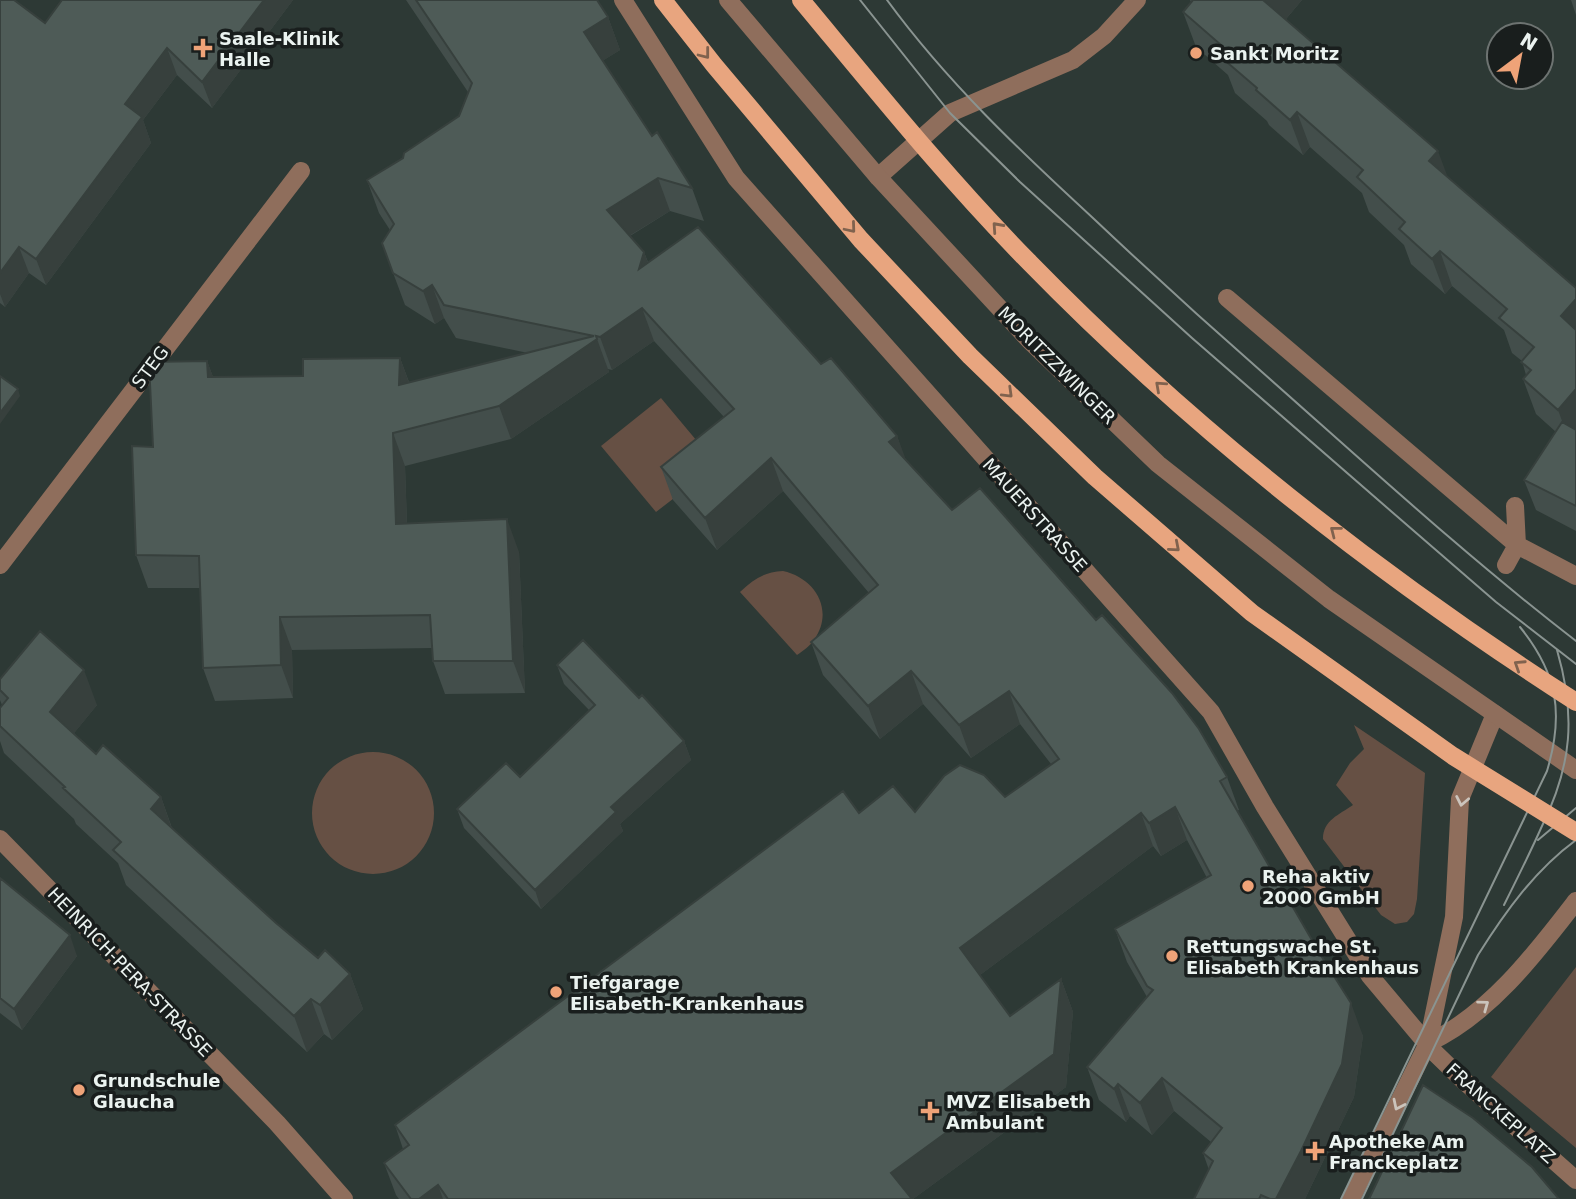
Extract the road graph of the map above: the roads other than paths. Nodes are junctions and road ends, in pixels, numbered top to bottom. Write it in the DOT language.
graph roads {
  1 [pos="623,0"];
  2 [pos="663,0"];
  3 [pos="728,0"];
  4 [pos="801,0"];
  5 [pos="1137,0"];
  6 [pos="301,171"];
  7 [pos="878,177"];
  8 [pos="1227,298"];
  9 [pos="1477,499"];
  10 [pos="1516,506"];
  11 [pos="1517,545"];
  12 [pos="0,565"];
  13 [pos="1506,565"];
  14 [pos="1576,576"];
  15 [pos="1576,702"];
  16 [pos="1495,714"];
  17 [pos="1576,770"];
  18 [pos="1576,832"];
  19 [pos="0,839"];
  20 [pos="1576,901"];
  21 [pos="1428,1043"];
  22 [pos="1576,1180"];
  23 [pos="344,1199"];
  24 [pos="1352,1199"];
  1 -- 21 [label="street, MAUERSTRASSE"];
  2 -- 18 [label="main road, one-way, bridge"];
  3 -- 7 [label="street, MORITZZWINGER"];
  15 -- 4 [label="main road, one-way, bridge"];
  5 -- 7 [label="street"];
  6 -- 12 [label="street, STEG"];
  7 -- 16 [label="street, MORITZZWINGER"];
  8 -- 11 [label="street"];
  9 -- 11 [label="street"];
  10 -- 11 [label="street"];
  11 -- 13 [label="street"];
  11 -- 14 [label="street"];
  16 -- 17 [label="street"];
  16 -- 21 [label="street, one-way"];
  19 -- 23 [label="street, HEINRICH-PERA-STRASSE"];
  21 -- 20 [label="street, one-way"];
  21 -- 22 [label="street, FRANCKEPLATZ"];
  21 -- 24 [label="street, one-way"];
}
